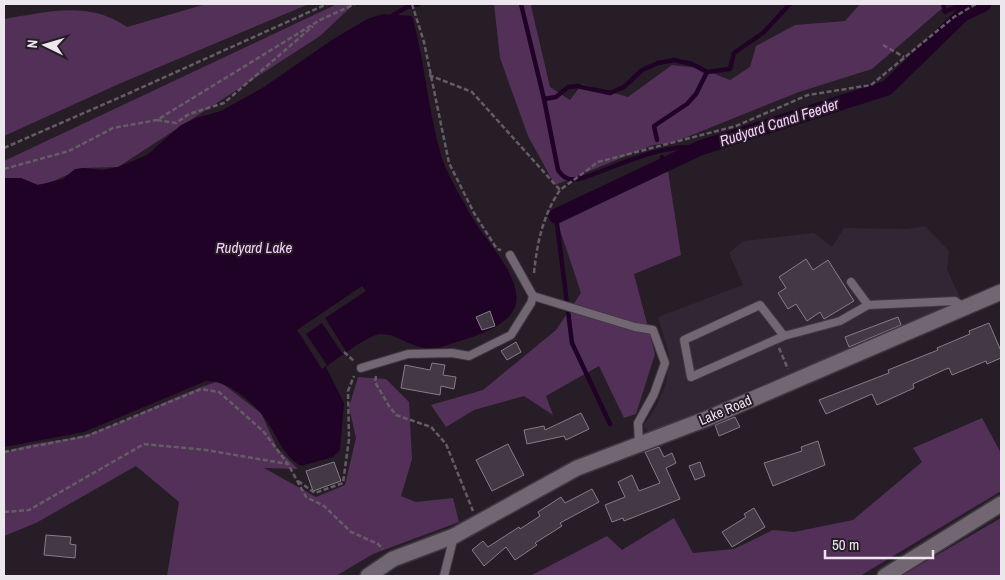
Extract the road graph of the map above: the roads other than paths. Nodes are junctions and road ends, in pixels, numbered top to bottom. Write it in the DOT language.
graph roads {
  1 [pos="510,255"];
  2 [pos="851,282"];
  3 [pos="1001,292"];
  4 [pos="533,296"];
  5 [pos="868,304"];
  6 [pos="966,308"];
  7 [pos="784,336"];
  8 [pos="361,368"];
  9 [pos="639,444"];
  10 [pos="1001,504"];
  11 [pos="454,536"];
  12 [pos="368,576"];
  13 [pos="444,576"];
  14 [pos="884,576"];
  1 -- 4 [label="lane"];
  2 -- 5 [label="lane"];
  3 -- 6 [label="street, Lake Road"];
  4 -- 8 [label="lane"];
  4 -- 9 [label="lane"];
  5 -- 6 [label="lane"];
  5 -- 7 [label="lane"];
  6 -- 9 [label="street, Lake Road"];
  7 -- 7 [label="lane"];
  9 -- 11 [label="street, Lake Road"];
  10 -- 14 [label="street"];
  11 -- 12 [label="street, Lake Road"];
  11 -- 13 [label="lane"];
}
